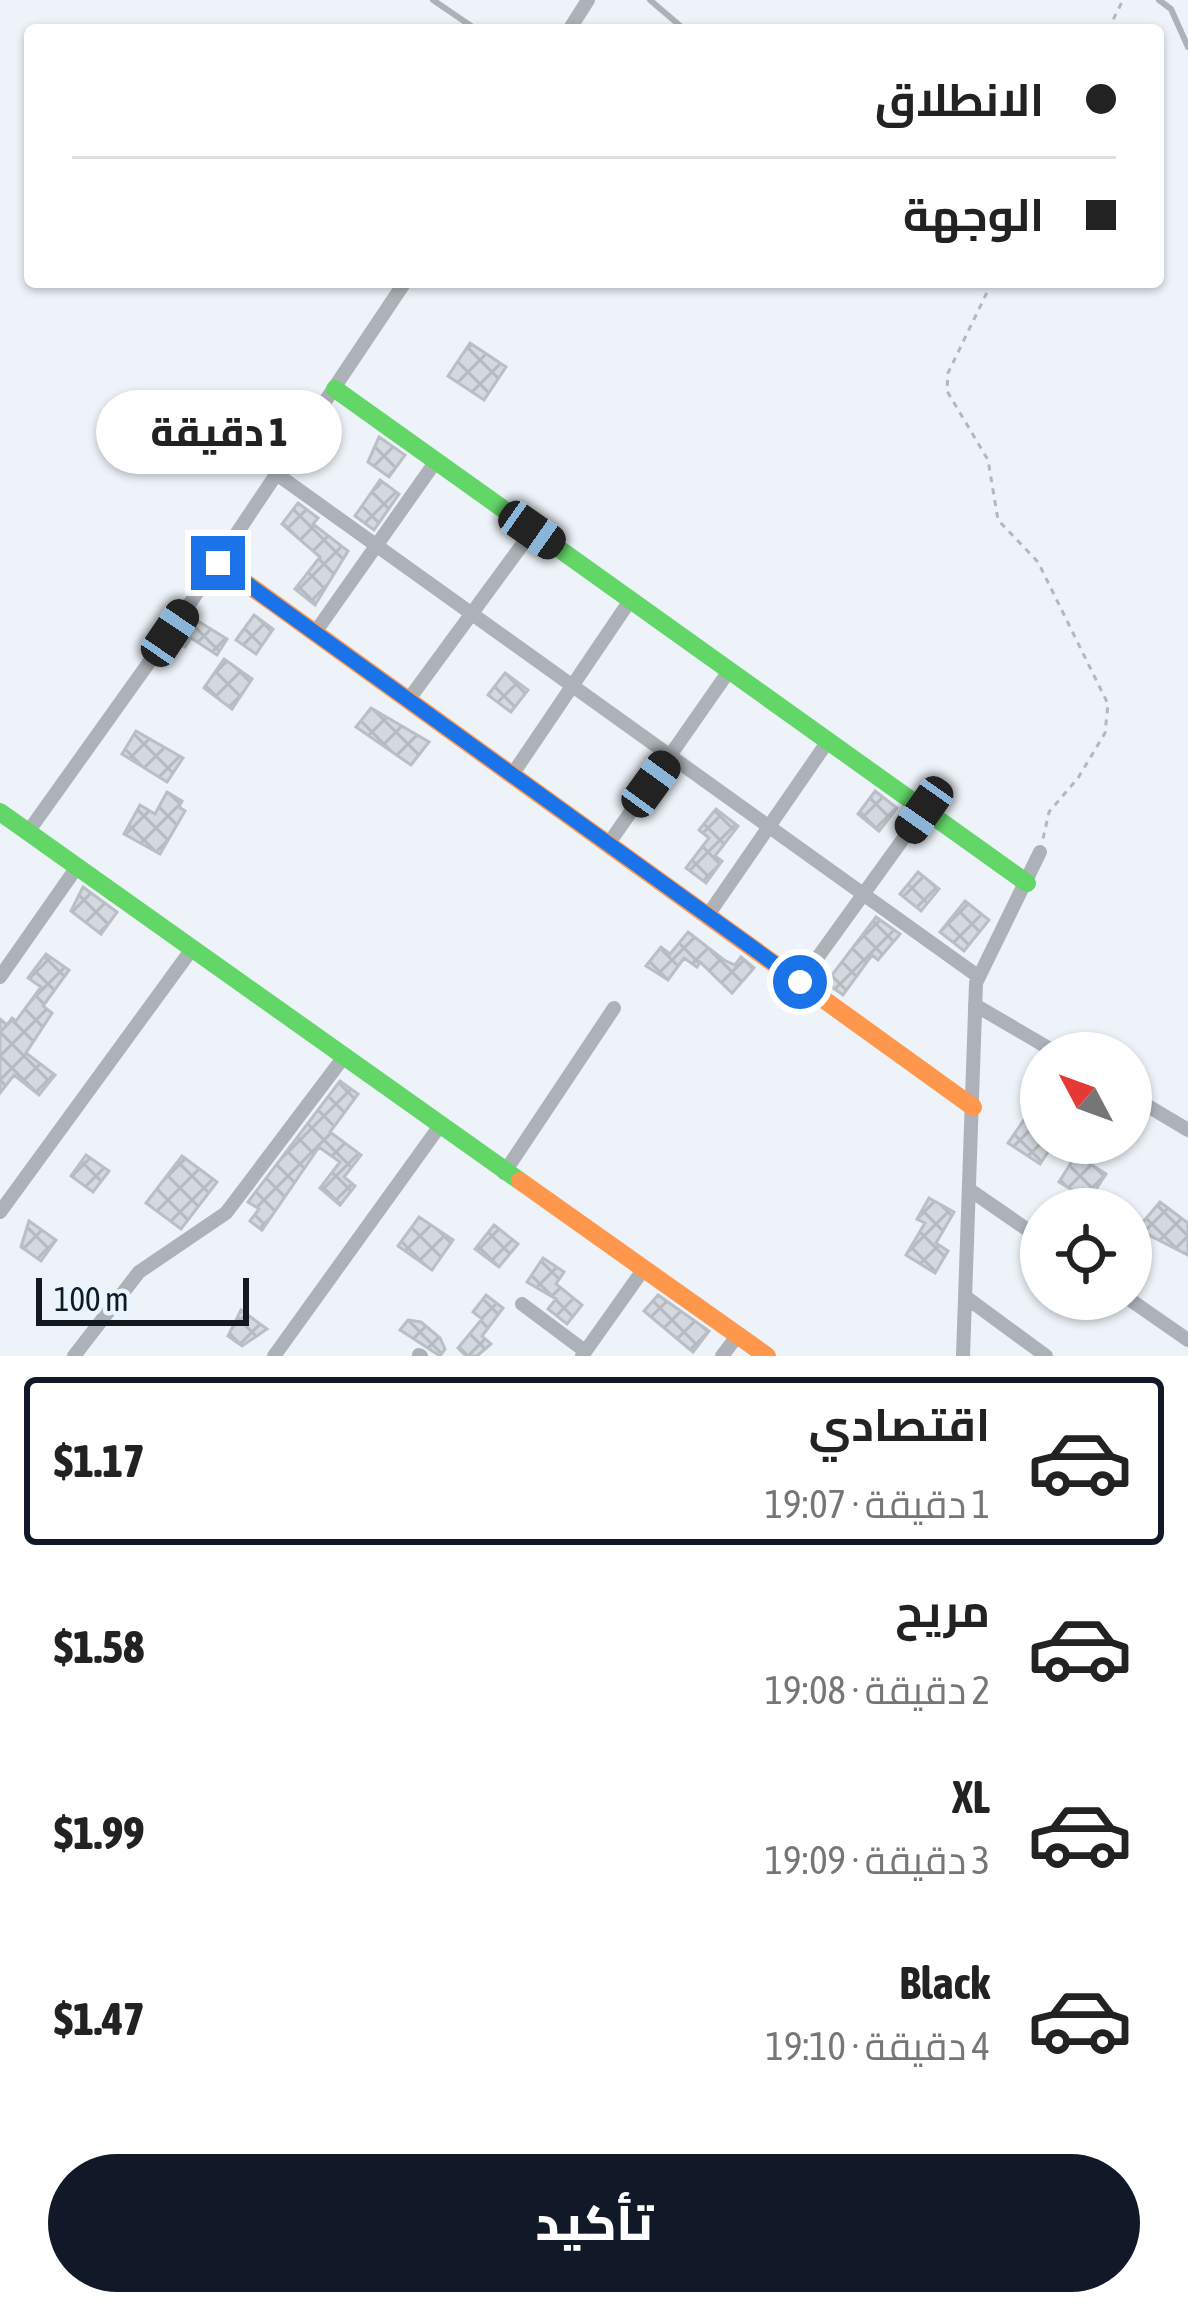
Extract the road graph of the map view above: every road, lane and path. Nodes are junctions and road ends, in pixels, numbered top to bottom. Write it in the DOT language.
graph roads {
  1 [pos="433,0"];
  2 [pos="650,0"];
  3 [pos="1159,0"];
  4 [pos="468,24"];
  5 [pos="678,24"];
  6 [pos="1188,47"];
  7 [pos="401,288"];
  8 [pos="989,288"];
  9 [pos="335,389"];
  10 [pos="436,461"];
  11 [pos="278,475"];
  12 [pos="532,530"];
  13 [pos="376,545"];
  14 [pos="218,563"];
  15 [pos="632,599"];
  16 [pos="474,614"];
  17 [pos="314,634"];
  18 [pos="729,670"];
  19 [pos="575,686"];
  20 [pos="409,699"];
  21 [pos="828,741"];
  22 [pos="672,755"];
  23 [pos="512,775"];
  24 [pos="924,810"];
  25 [pos="0,812"];
  26 [pos="768,826"];
  27 [pos="28,832"];
  28 [pos="609,844"];
  29 [pos="1040,852"];
  30 [pos="77,867"];
  31 [pos="1027,884"];
  32 [pos="863,895"];
  33 [pos="708,915"];
  34 [pos="192,949"];
  35 [pos="979,976"];
  36 [pos="0,977"];
  37 [pos="800,982"];
  38 [pos="975,1005"];
  39 [pos="614,1008"];
  40 [pos="1021,1032"];
  41 [pos="343,1058"];
  42 [pos="973,1107"];
  43 [pos="1152,1109"];
  44 [pos="439,1127"];
  45 [pos="1188,1130"];
  46 [pos="505,1173"];
  47 [pos="970,1190"];
  48 [pos="0,1212"];
  49 [pos="1020,1225"];
  50 [pos="643,1270"];
  51 [pos="967,1298"];
  52 [pos="522,1304"];
  53 [pos="1152,1315"];
  54 [pos="738,1335"];
  55 [pos="1188,1340"];
  56 [pos="583,1353"];
  57 [pos="74,1356"];
  58 [pos="274,1356"];
  59 [pos="722,1356"];
  60 [pos="767,1356"];
  61 [pos="963,1356"];
  62 [pos="1046,1356"];
  1 -- 4 [label="lane"];
  2 -- 5 [label="lane"];
  3 -- 6 [label="lane"];
  7 -- 9 [label="street"];
  8 -- 29 [label="path"];
  9 -- 10 [label="street"];
  9 -- 11 [label="street"];
  10 -- 12 [label="street"];
  10 -- 13 [label="street"];
  11 -- 13 [label="street"];
  11 -- 14 [label="street"];
  12 -- 15 [label="street"];
  12 -- 16 [label="street"];
  13 -- 16 [label="street"];
  13 -- 17 [label="street"];
  14 -- 17 [label="street"];
  14 -- 27 [label="street"];
  15 -- 18 [label="street"];
  15 -- 19 [label="street"];
  16 -- 19 [label="street"];
  16 -- 20 [label="street"];
  17 -- 20 [label="street"];
  18 -- 21 [label="street"];
  18 -- 22 [label="street"];
  19 -- 22 [label="street"];
  19 -- 23 [label="street"];
  20 -- 23 [label="street"];
  21 -- 24 [label="street"];
  21 -- 26 [label="street"];
  22 -- 26 [label="street"];
  22 -- 28 [label="street"];
  23 -- 28 [label="street"];
  24 -- 31 [label="street"];
  24 -- 32 [label="street"];
  25 -- 27 [label="street"];
  26 -- 32 [label="street"];
  26 -- 33 [label="street"];
  27 -- 30 [label="street"];
  28 -- 33 [label="street"];
  29 -- 31 [label="street"];
  30 -- 34 [label="street"];
  30 -- 36 [label="street"];
  31 -- 35 [label="street"];
  32 -- 35 [label="street"];
  32 -- 37 [label="street"];
  33 -- 37 [label="street"];
  34 -- 41 [label="street"];
  34 -- 48 [label="street"];
  35 -- 38 [label="street"];
  37 -- 42 [label="street"];
  38 -- 40 [label="street"];
  38 -- 42 [label="street"];
  39 -- 46 [label="street"];
  41 -- 44 [label="street"];
  41 -- 57 [label="street"];
  42 -- 47 [label="street"];
  43 -- 45 [label="street"];
  44 -- 46 [label="street"];
  44 -- 58 [label="street"];
  46 -- 50 [label="street"];
  47 -- 49 [label="street"];
  47 -- 51 [label="street"];
  50 -- 54 [label="street"];
  50 -- 56 [label="street"];
  51 -- 61 [label="street"];
  51 -- 62 [label="street"];
  52 -- 56 [label="street"];
  53 -- 55 [label="street"];
  54 -- 59 [label="street"];
  54 -- 60 [label="street"];
}
